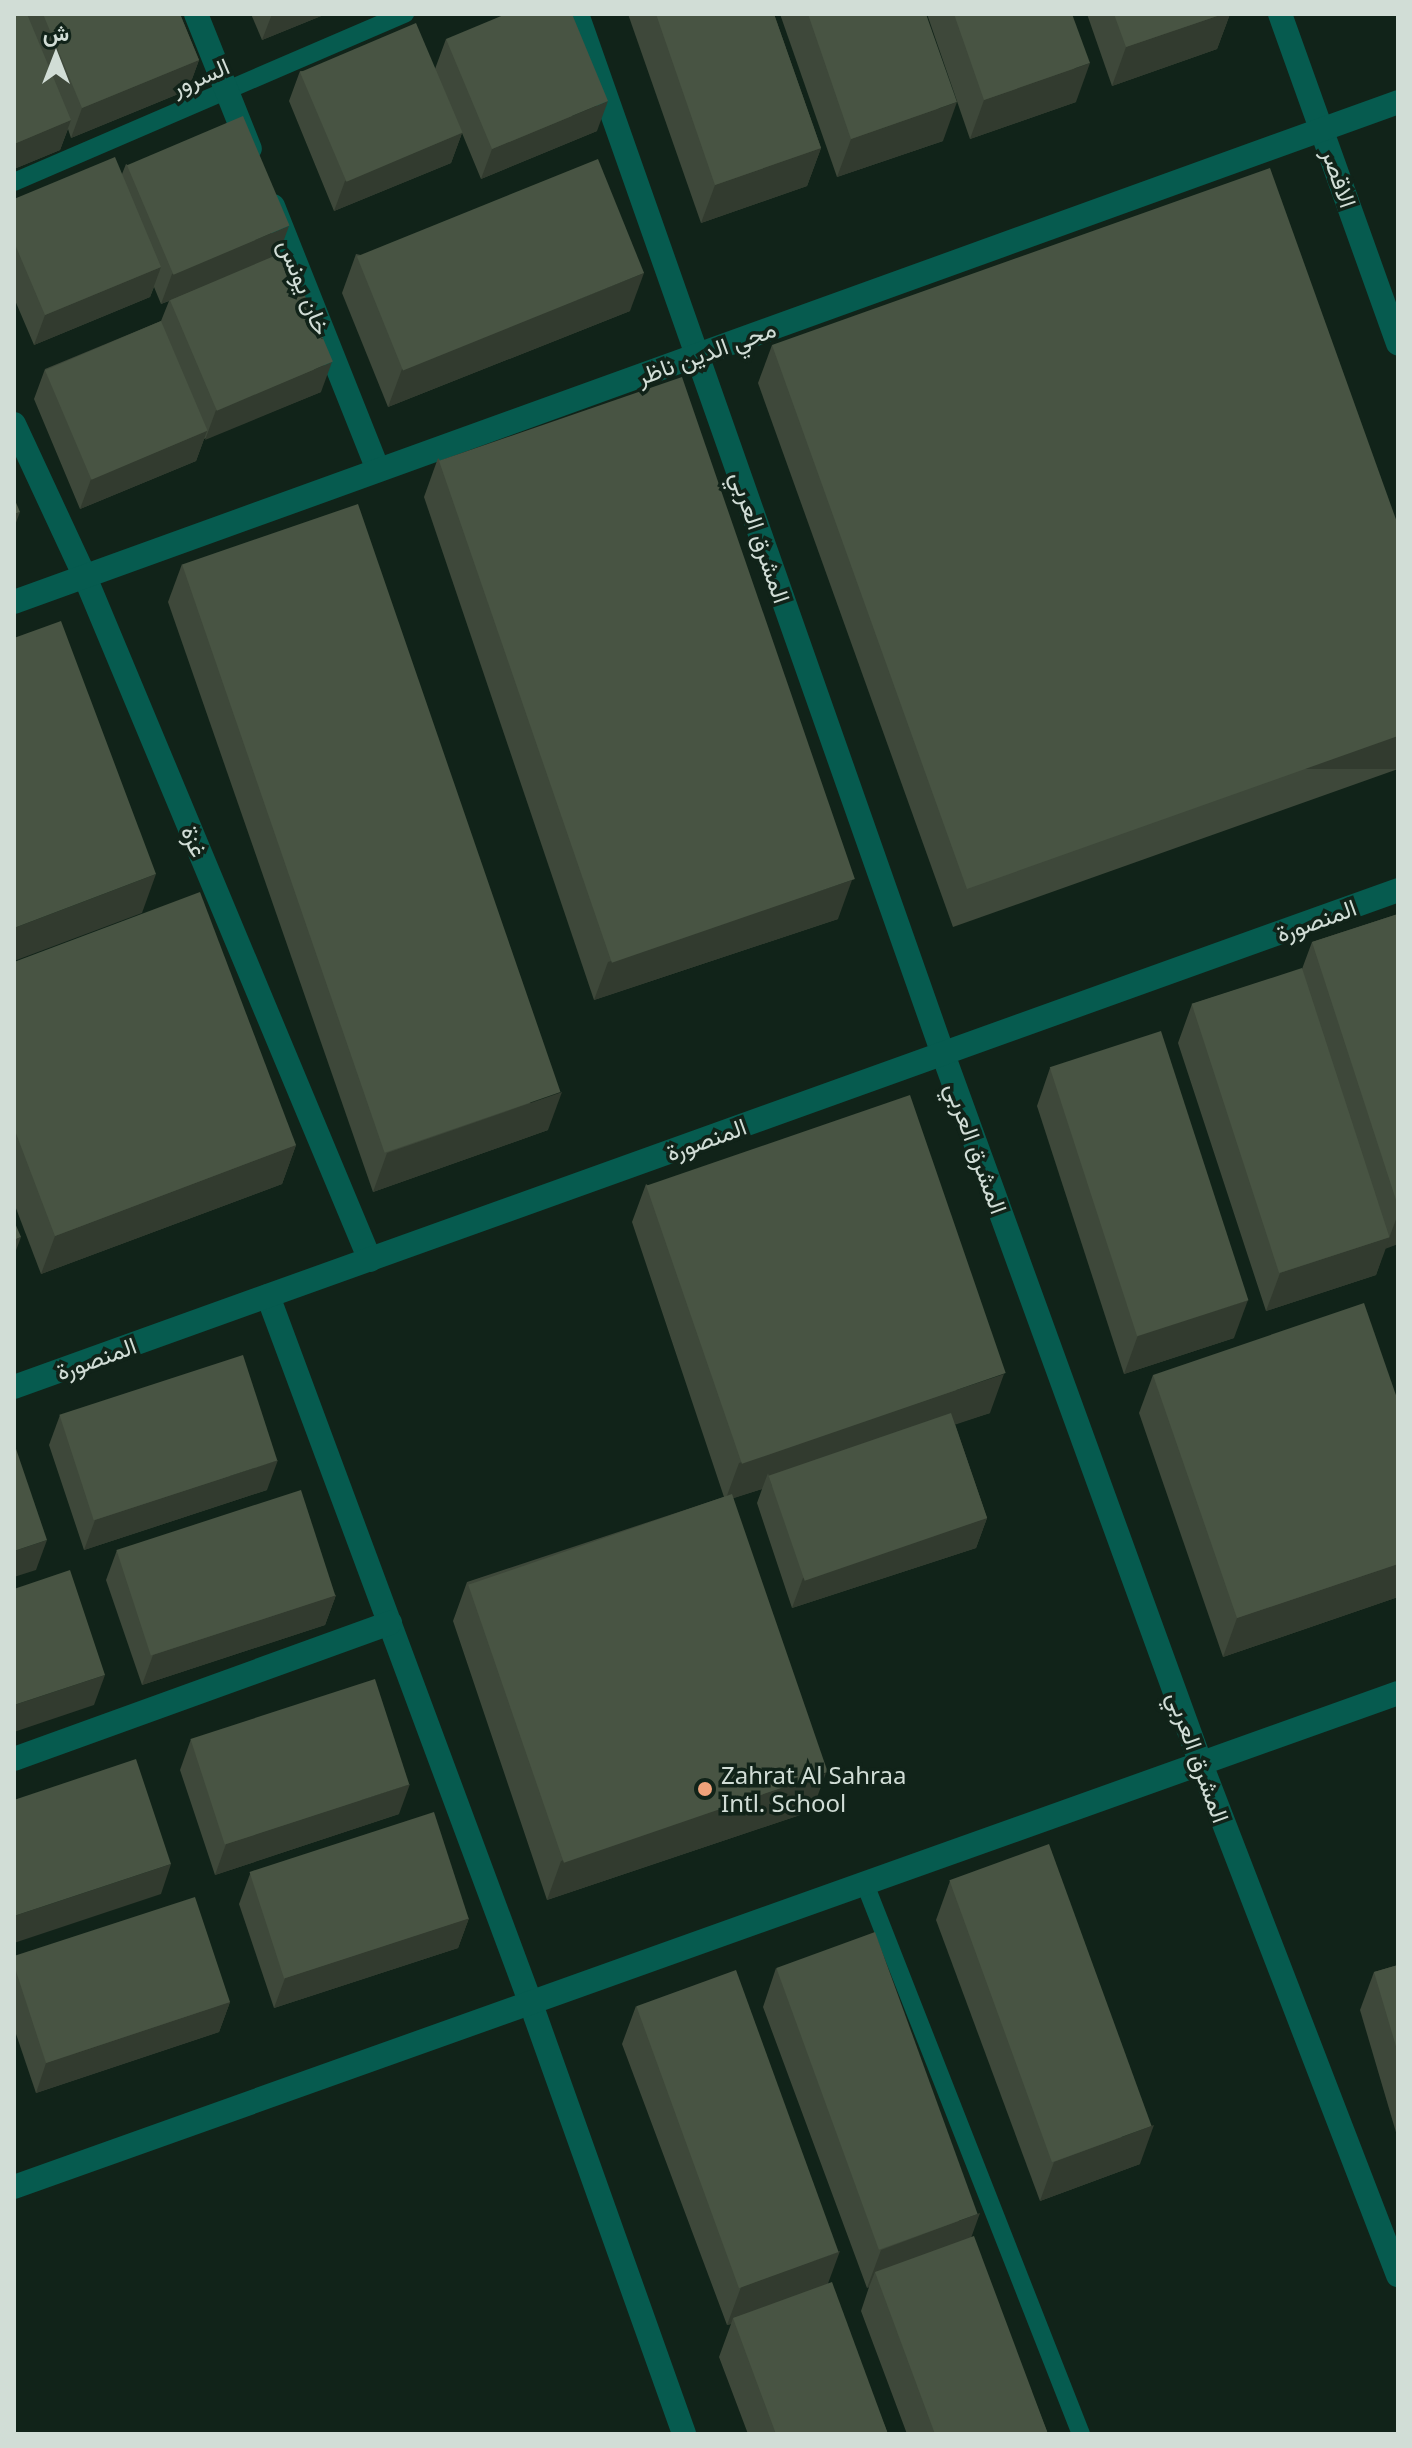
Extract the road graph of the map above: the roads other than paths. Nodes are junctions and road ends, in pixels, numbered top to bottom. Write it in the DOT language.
graph roads {
  1 [pos="196,14"];
  2 [pos="405,14"];
  3 [pos="577,14"];
  4 [pos="1280,14"];
  5 [pos="227,91"];
  6 [pos="1398,102"];
  7 [pos="1323,129"];
  8 [pos="14,182"];
  9 [pos="1398,343"];
  10 [pos="697,355"];
  11 [pos="14,424"];
  12 [pos="378,470"];
  13 [pos="85,577"];
  14 [pos="14,602"];
  15 [pos="1398,890"];
  16 [pos="943,1054"];
  17 [pos="370,1260"];
  18 [pos="268,1296"];
  19 [pos="14,1387"];
  20 [pos="390,1623"];
  21 [pos="1398,1693"];
  22 [pos="14,1759"];
  23 [pos="1201,1764"];
  24 [pos="865,1884"];
  25 [pos="531,2004"];
  26 [pos="14,2187"];
  27 [pos="1398,2275"];
  28 [pos="684,2434"];
  29 [pos="1081,2434"];
  1 -- 5 [label="street, خان يونس"];
  2 -- 5 [label="lane, السرور"];
  3 -- 10 [label="street, المشرق العربي"];
  4 -- 7 [label="street, الاقصر"];
  5 -- 8 [label="lane, السرور"];
  5 -- 12 [label="street, خان يونس"];
  6 -- 7 [label="street, محي الدين ناظر"];
  7 -- 9 [label="street, الاقصر"];
  7 -- 10 [label="street, محي الدين ناظر"];
  10 -- 12 [label="street, محي الدين ناظر"];
  10 -- 16 [label="street, المشرق العربي"];
  11 -- 13 [label="street, غزة"];
  12 -- 13 [label="street, محي الدين ناظر"];
  13 -- 14 [label="street, محي الدين ناظر"];
  13 -- 17 [label="street, غزة"];
  15 -- 16 [label="street, المنصورة"];
  16 -- 17 [label="street, المنصورة"];
  16 -- 23 [label="street, المشرق العربي"];
  17 -- 18 [label="street, المنصورة"];
  18 -- 19 [label="street, المنصورة"];
  18 -- 20 [label="street"];
  20 -- 22 [label="street"];
  20 -- 25 [label="street"];
  21 -- 23 [label="street"];
  23 -- 24 [label="street"];
  23 -- 27 [label="street, المشرق العربي"];
  24 -- 25 [label="street"];
  24 -- 29 [label="lane"];
  25 -- 26 [label="street"];
  25 -- 28 [label="street"];
}
